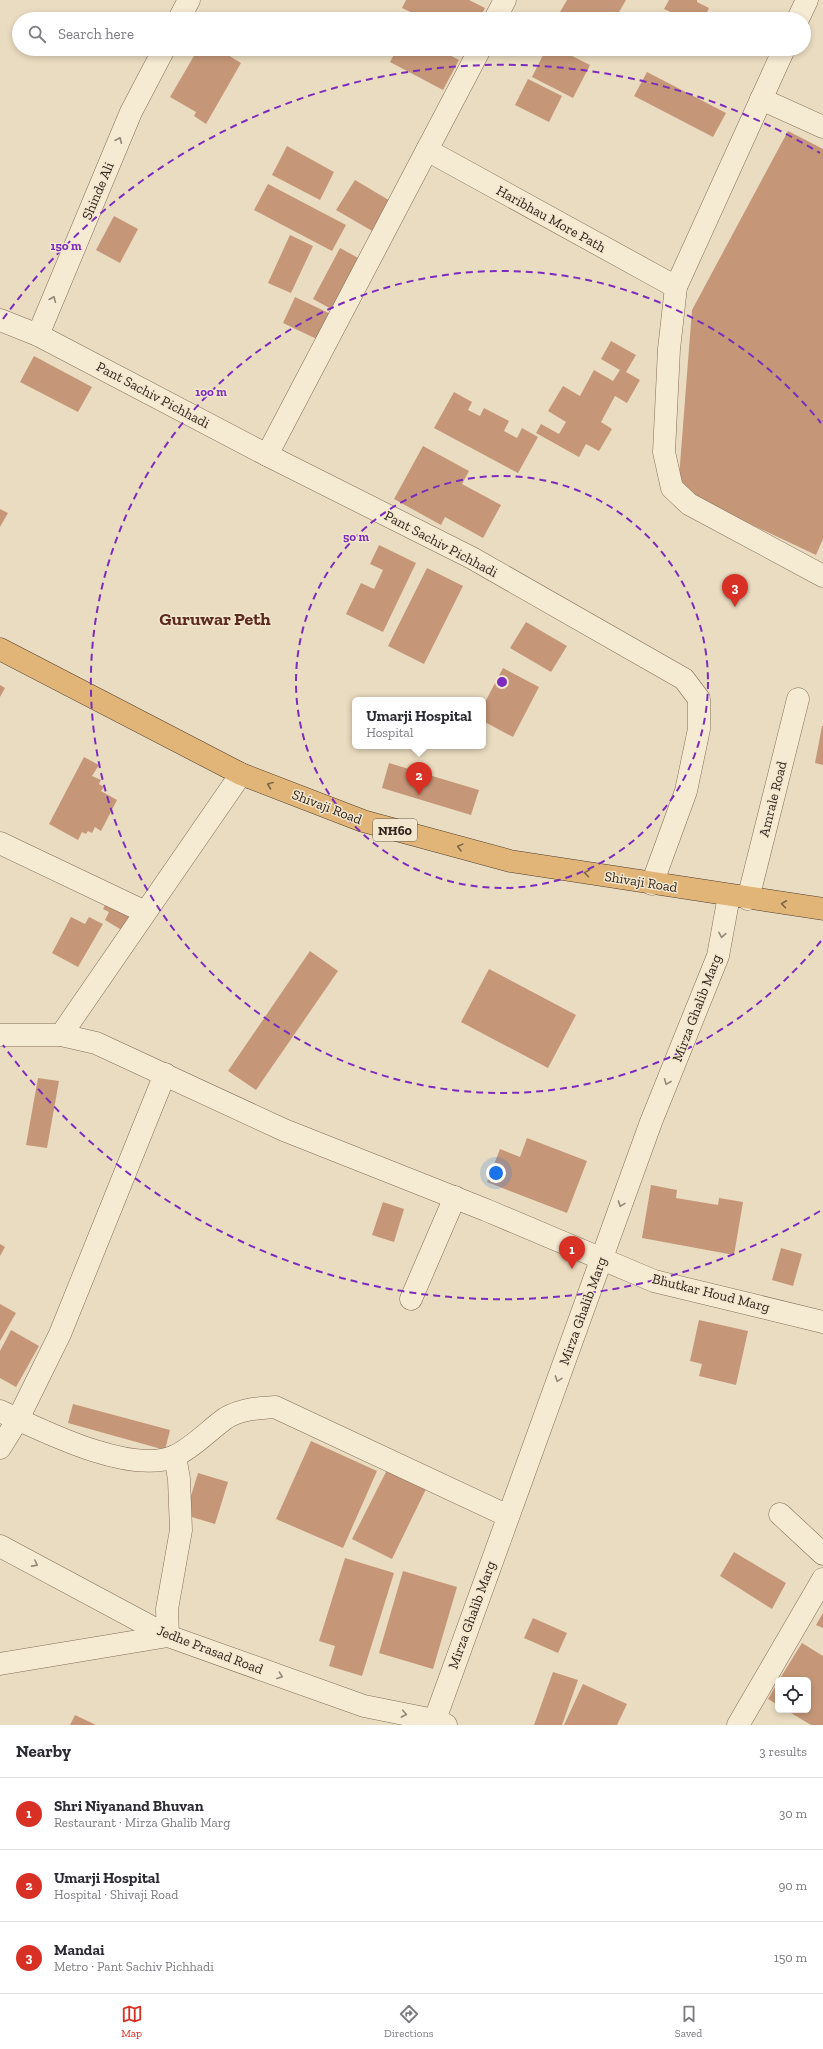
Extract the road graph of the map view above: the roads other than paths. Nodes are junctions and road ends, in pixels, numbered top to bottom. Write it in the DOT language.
graph roads {
  1 [pos="189,0"];
  2 [pos="505,0"];
  3 [pos="807,0"];
  4 [pos="183,12"];
  5 [pos="499,12"];
  6 [pos="801,12"];
  7 [pos="160,56"];
  8 [pos="476,56"];
  9 [pos="781,56"];
  10 [pos="761,99"];
  11 [pos="823,127"];
  12 [pos="427,150"];
  13 [pos="676,287"];
  14 [pos="0,320"];
  15 [pos="38,335"];
  16 [pos="267,455"];
  17 [pos="823,576"];
  18 [pos="0,649"];
  19 [pos="798,699"];
  20 [pos="241,774"];
  21 [pos="0,843"];
  22 [pos="652,884"];
  23 [pos="738,898"];
  24 [pos="823,910"];
  25 [pos="146,912"];
  26 [pos="0,1035"];
  27 [pos="61,1035"];
  28 [pos="166,1074"];
  29 [pos="455,1197"];
  30 [pos="601,1259"];
  31 [pos="411,1299"];
  32 [pos="823,1322"];
  33 [pos="9,1415"];
  34 [pos="0,1448"];
  35 [pos="175,1456"];
  36 [pos="780,1514"];
  37 [pos="508,1516"];
  38 [pos="0,1546"];
  39 [pos="823,1554"];
  40 [pos="823,1579"];
  41 [pos="168,1636"];
  42 [pos="0,1664"];
  43 [pos="438,1723"];
  44 [pos="738,1725"];
  1 -- 4 [label="street"];
  2 -- 5 [label="street"];
  3 -- 6 [label="street"];
  15 -- 7 [label="street, Shinde Ali, one-way"];
  8 -- 12 [label="street"];
  9 -- 10 [label="street"];
  10 -- 11 [label="street"];
  10 -- 13 [label="street"];
  12 -- 13 [label="street, Haribhau More Path"];
  12 -- 16 [label="street"];
  13 -- 17 [label="street"];
  14 -- 15 [label="street, Pant Sachiv Pichhadi"];
  15 -- 16 [label="street, Pant Sachiv Pichhadi"];
  16 -- 22 [label="street, Pant Sachiv Pichhadi"];
  18 -- 20 [label="highway, Shivaji Road / NH60"];
  19 -- 23 [label="street, Amrale Road"];
  22 -- 20 [label="highway, Shivaji Road / NH60, one-way"];
  20 -- 25 [label="street"];
  21 -- 25 [label="street"];
  22 -- 23 [label="highway, Shivaji Road / NH60"];
  24 -- 23 [label="highway, Shivaji Road / NH60, one-way"];
  23 -- 30 [label="street, Mirza Ghalib Marg, one-way"];
  25 -- 27 [label="street"];
  26 -- 27 [label="street, Bhutkar Houd Marg"];
  27 -- 28 [label="street, Bhutkar Houd Marg"];
  28 -- 29 [label="street, Bhutkar Houd Marg"];
  28 -- 33 [label="street"];
  29 -- 30 [label="street, Bhutkar Houd Marg"];
  29 -- 31 [label="street"];
  30 -- 32 [label="street, Bhutkar Houd Marg"];
  30 -- 37 [label="street, Mirza Ghalib Marg, one-way"];
  33 -- 34 [label="street"];
  33 -- 35 [label="street"];
  35 -- 37 [label="street"];
  35 -- 41 [label="street"];
  36 -- 39 [label="street"];
  37 -- 43 [label="street, Mirza Ghalib Marg"];
  38 -- 41 [label="street, Jedhe Prasad Road, one-way"];
  40 -- 44 [label="street"];
  41 -- 42 [label="street"];
  41 -- 43 [label="street, Jedhe Prasad Road, one-way"];
}
